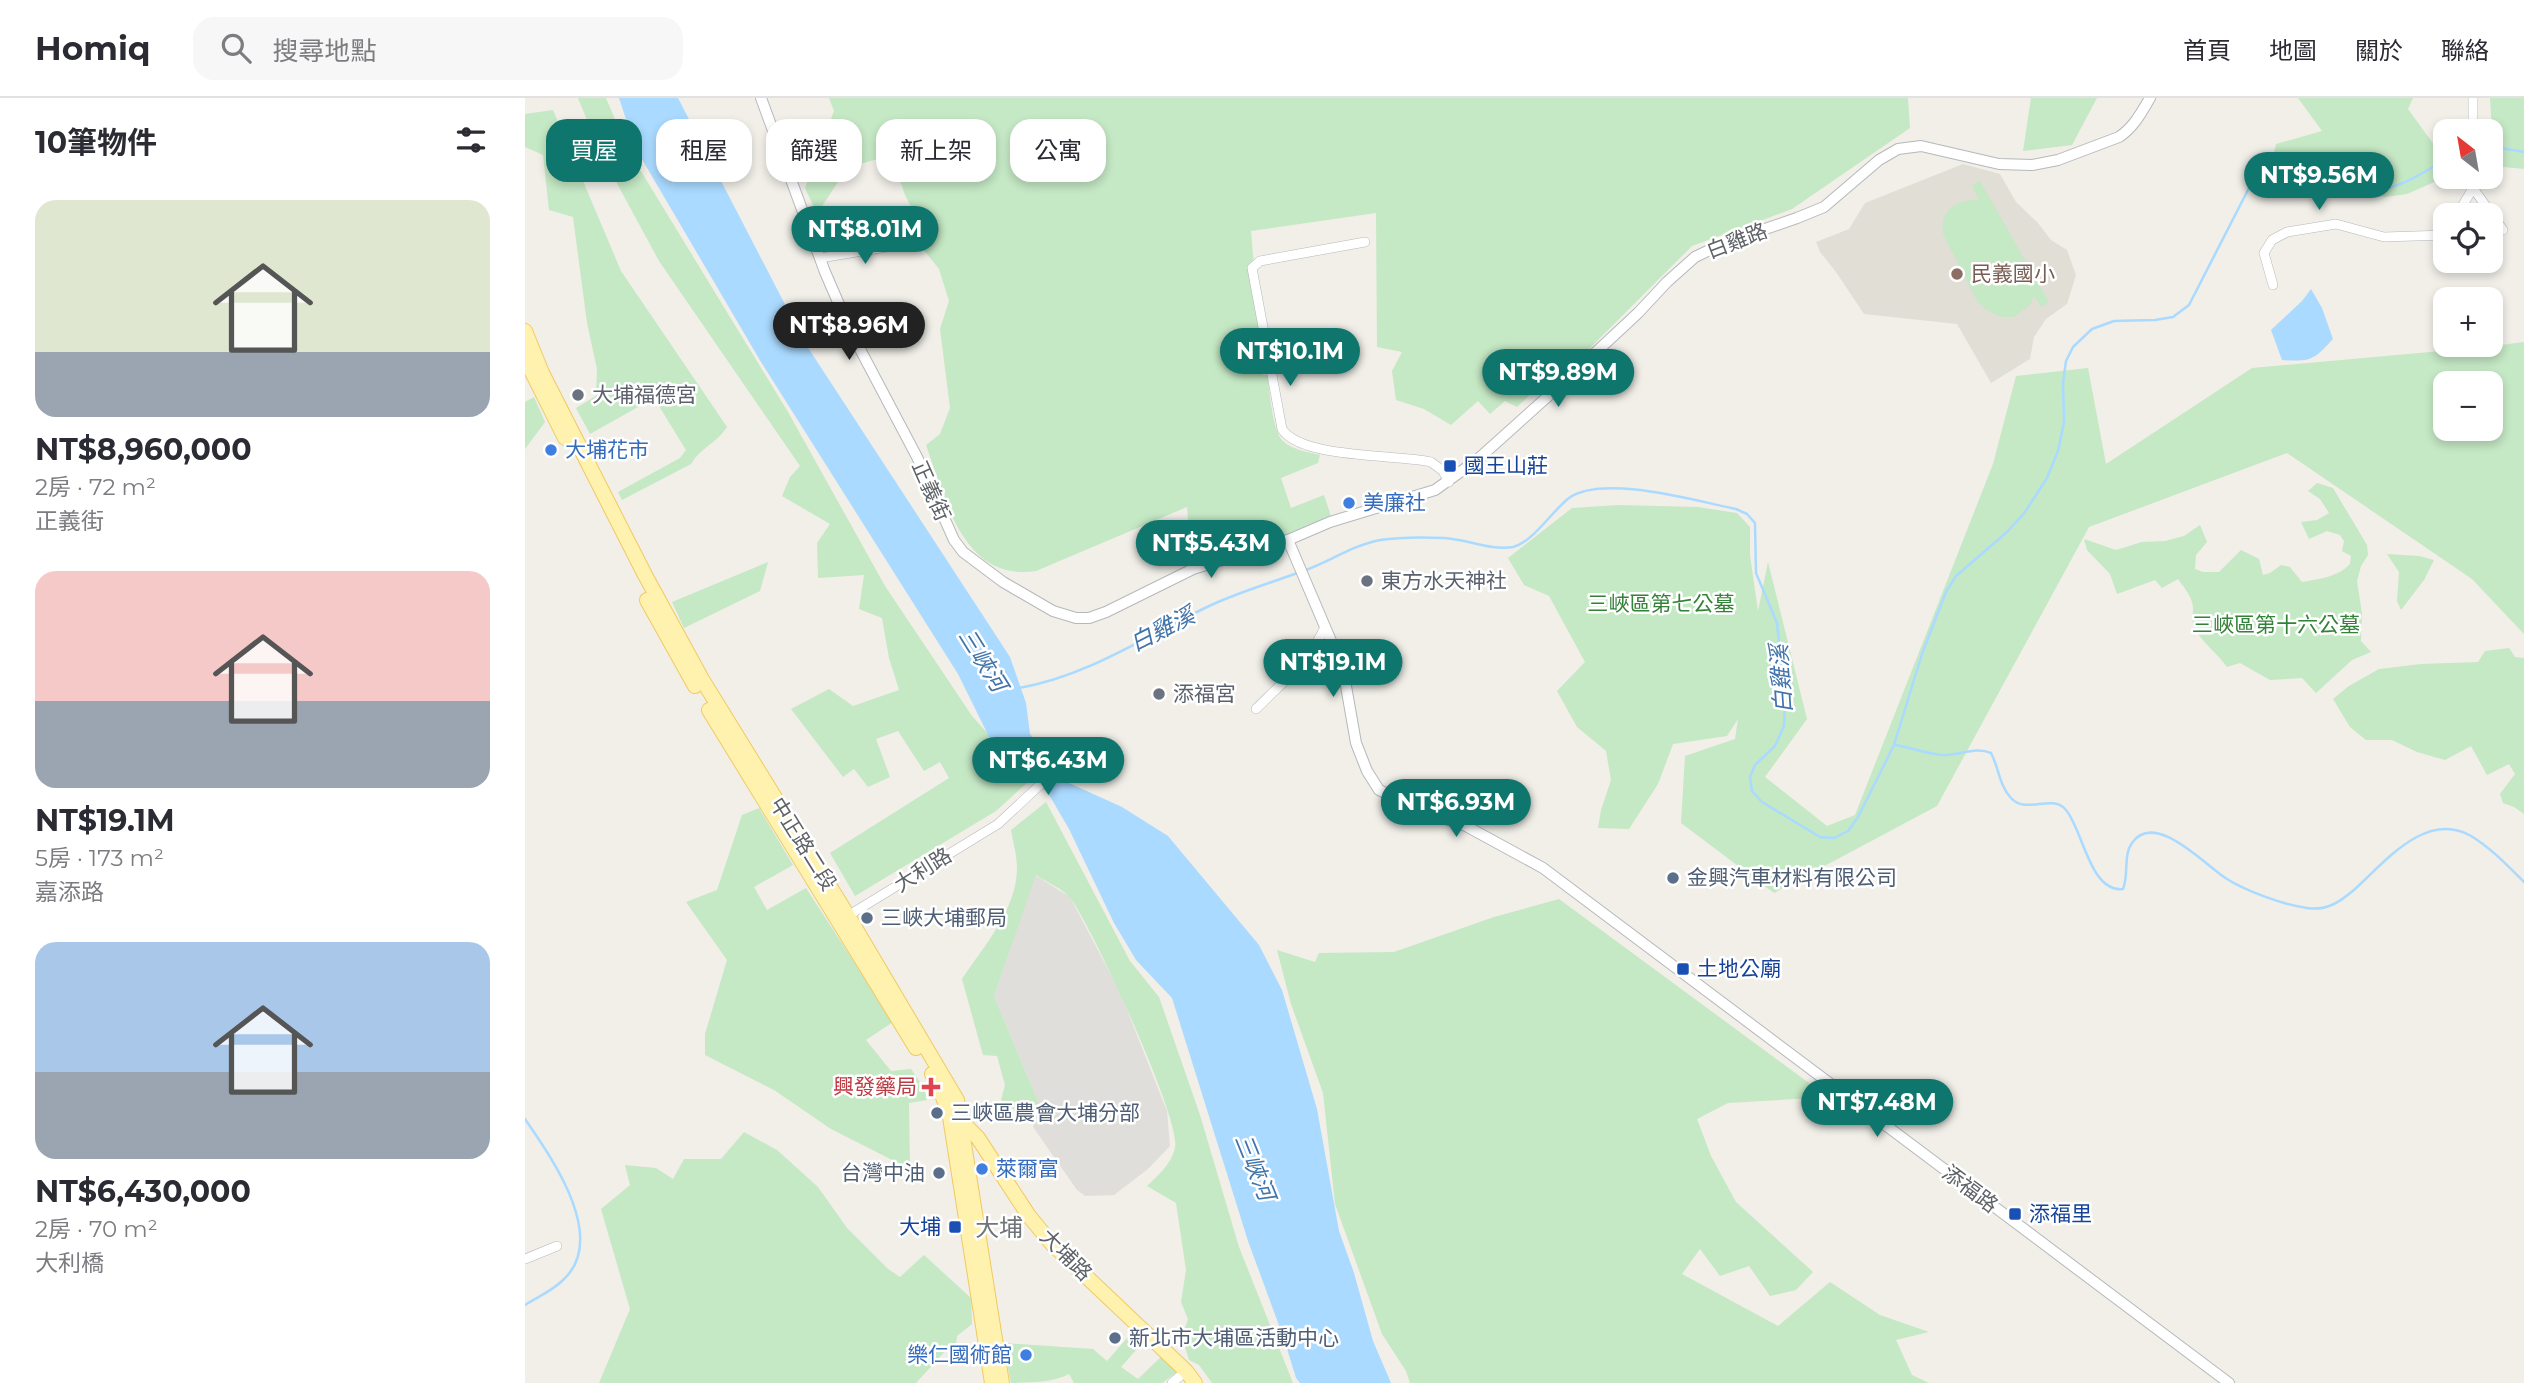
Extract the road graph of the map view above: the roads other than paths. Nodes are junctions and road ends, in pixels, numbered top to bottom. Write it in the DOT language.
graph roads {
  1 [pos="761,98"];
  2 [pos="2150,98"];
  3 [pos="2473,98"];
  4 [pos="2473,119"];
  5 [pos="2464,203"];
  6 [pos="2484,203"];
  7 [pos="2433,235"];
  8 [pos="1365,242"];
  9 [pos="905,244"];
  10 [pos="820,258"];
  11 [pos="2273,285"];
  12 [pos="525,331"];
  13 [pos="525,358"];
  14 [pos="530,380"];
  15 [pos="1449,482"];
  16 [pos="1288,540"];
  17 [pos="1325,627"];
  18 [pos="1257,709"];
  19 [pos="1070,756"];
  20 [pos="843,919"];
  21 [pos="956,1119"];
  22 [pos="557,1246"];
  23 [pos="525,1259"];
  24 [pos="1191,1377"];
  25 [pos="992,1383"];
  26 [pos="1002,1383"];
  27 [pos="1172,1383"];
  28 [pos="2229,1383"];
  1 -- 10 [label="street, 正義街"];
  2 -- 15 [label="street, 白雞路"];
  3 -- 4 [label="street"];
  5 -- 6 [label="street"];
  7 -- 11 [label="street"];
  8 -- 15 [label="street"];
  9 -- 10 [label="street"];
  10 -- 16 [label="street, 正義街"];
  12 -- 20 [label="main road, 中正路二段"];
  13 -- 14 [label="main road, 中正路二段"];
  14 -- 20 [label="main road, 中正路二段"];
  15 -- 16 [label="street, 白雞路"];
  16 -- 17 [label="street"];
  17 -- 18 [label="street"];
  17 -- 28 [label="street, 添福路"];
  19 -- 20 [label="street, 大利路"];
  20 -- 21 [label="main road, 中正路二段"];
  21 -- 24 [label="main road, 大埔路"];
  21 -- 25 [label="main road, 中正路二段"];
  21 -- 26 [label="main road, 中正路二段"];
  22 -- 23 [label="street"];
  24 -- 27 [label="street"];
}
